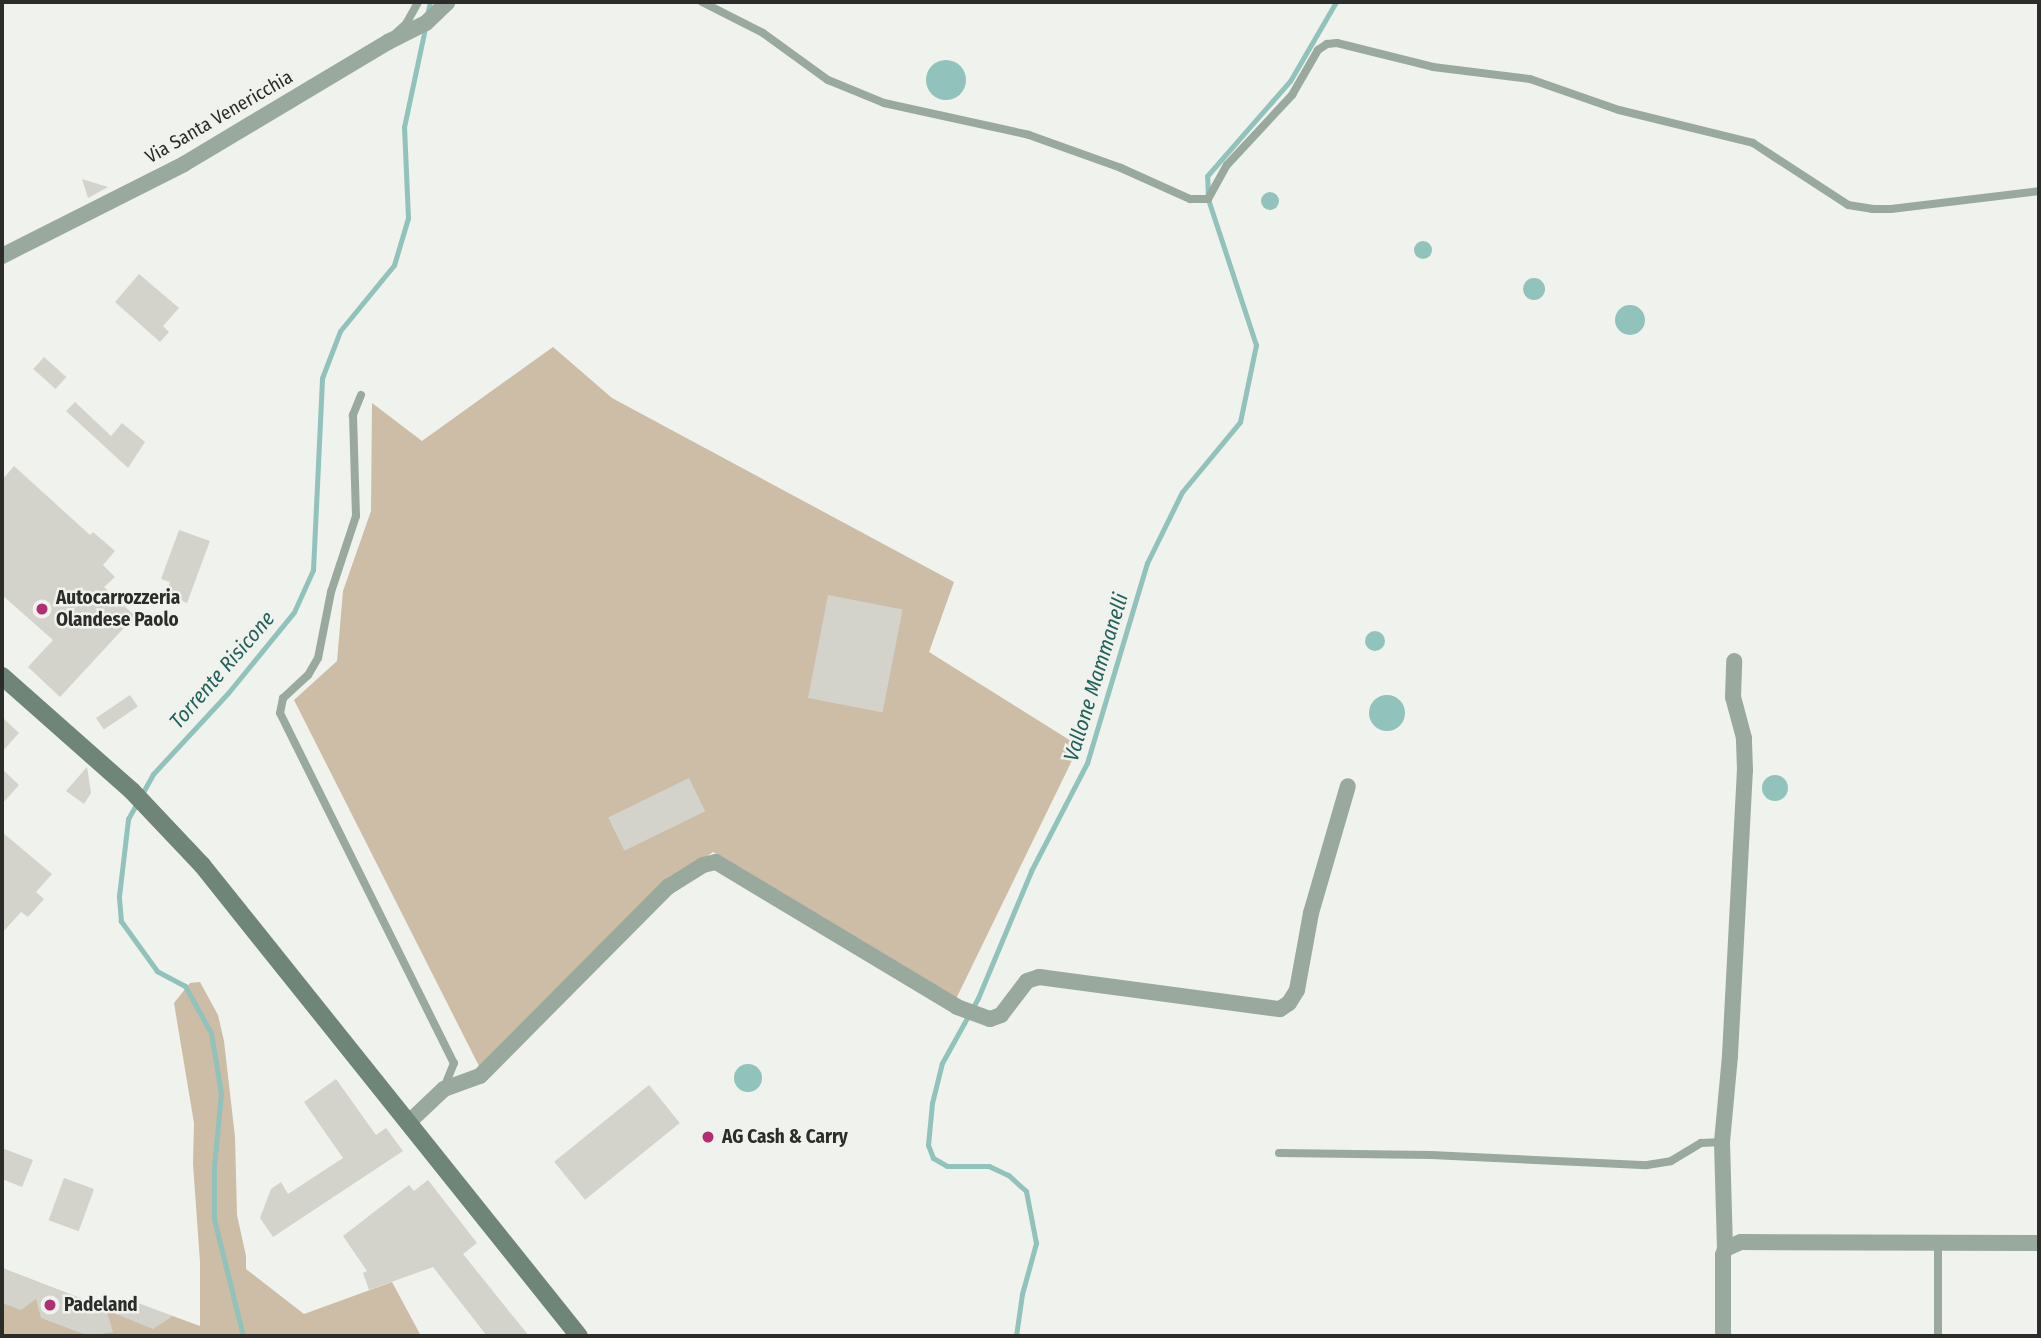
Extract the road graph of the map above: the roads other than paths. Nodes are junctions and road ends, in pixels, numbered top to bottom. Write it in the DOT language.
graph roads {
  1 [pos="418,2"];
  2 [pos="448,2"];
  3 [pos="702,2"];
  4 [pos="388,42"];
  5 [pos="2039,191"];
  6 [pos="2,256"];
  7 [pos="361,395"];
  8 [pos="1734,661"];
  9 [pos="2,676"];
  10 [pos="1348,786"];
  11 [pos="444,1089"];
  12 [pos="408,1123"];
  13 [pos="1722,1142"];
  14 [pos="1279,1153"];
  15 [pos="1938,1242"];
  16 [pos="2039,1243"];
  17 [pos="1725,1249"];
  18 [pos="579,1336"];
  19 [pos="1723,1336"];
  20 [pos="1938,1336"];
  1 -- 4 [label="lane"];
  2 -- 4 [label="street, Via Santa Venericchia"];
  3 -- 5 [label="lane"];
  4 -- 6 [label="street, Via Santa Venericchia"];
  7 -- 11 [label="lane"];
  8 -- 13 [label="street"];
  9 -- 12 [label="main road"];
  10 -- 11 [label="street"];
  11 -- 12 [label="street"];
  12 -- 18 [label="main road"];
  13 -- 14 [label="lane"];
  13 -- 17 [label="street"];
  15 -- 16 [label="street"];
  15 -- 17 [label="street"];
  15 -- 20 [label="lane"];
  17 -- 19 [label="street"];
}
